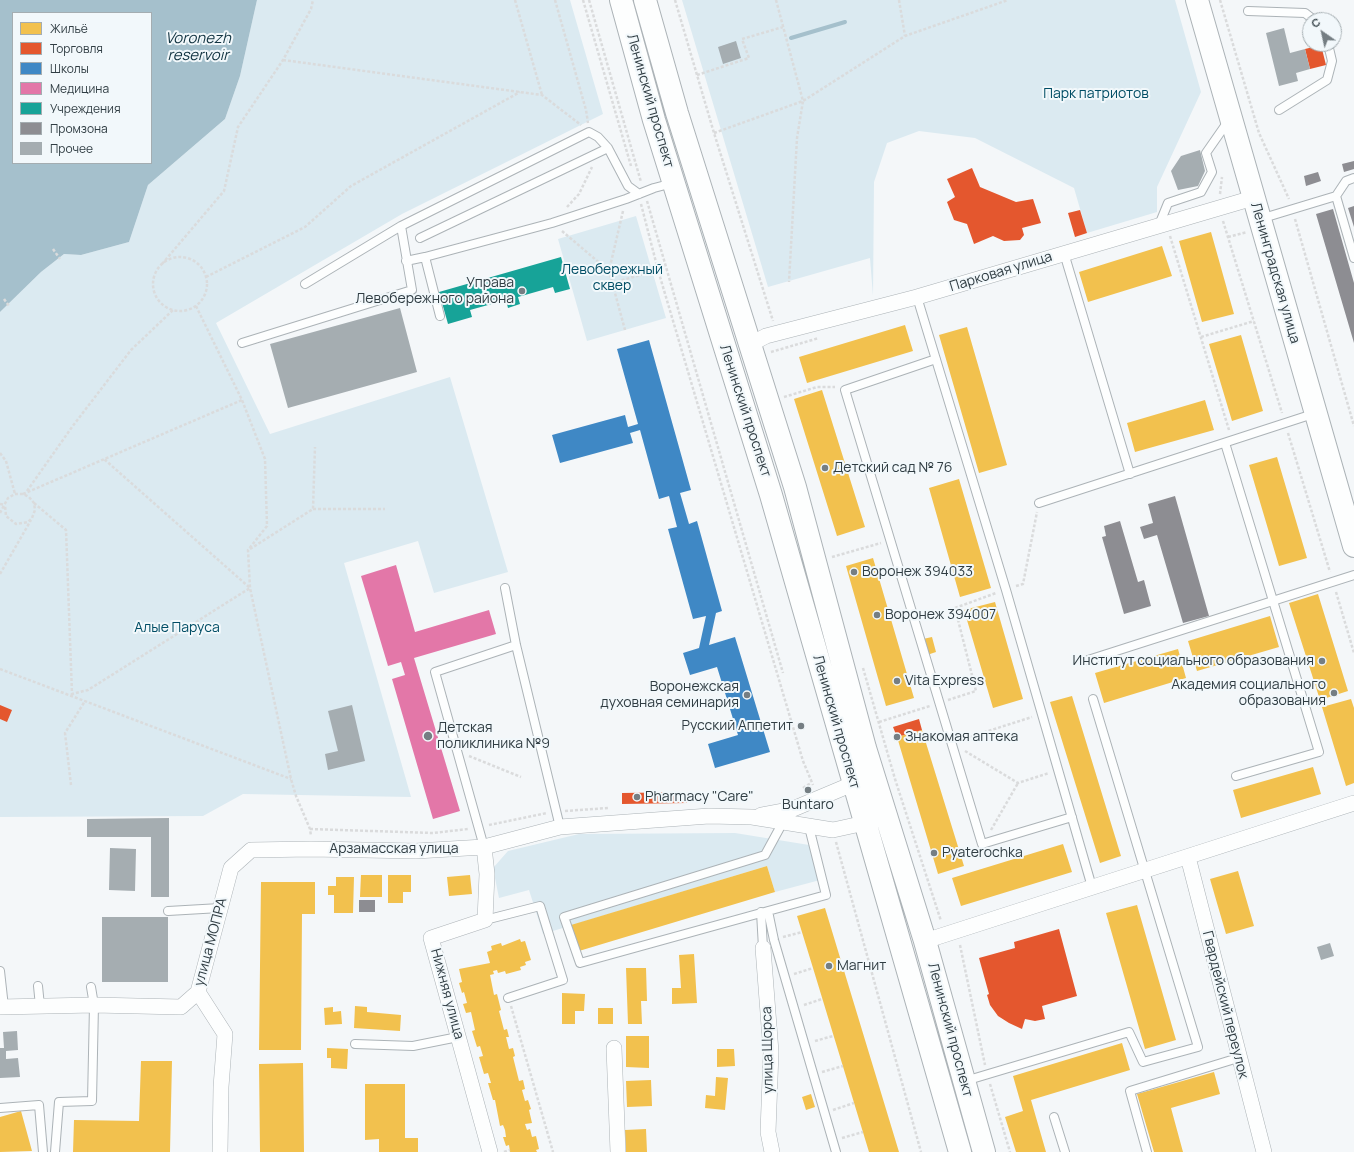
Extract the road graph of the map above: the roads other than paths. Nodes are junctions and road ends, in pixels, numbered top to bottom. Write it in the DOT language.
graph roads {
  1 [pos="621,0"];
  2 [pos="645,0"];
  3 [pos="1197,0"];
  4 [pos="1248,11"];
  5 [pos="1305,12"];
  6 [pos="1330,52"];
  7 [pos="1280,110"];
  8 [pos="1230,118"];
  9 [pos="608,148"];
  10 [pos="698,177"];
  11 [pos="1354,178"];
  12 [pos="674,183"];
  13 [pos="641,193"];
  14 [pos="1336,196"];
  15 [pos="1253,198"];
  16 [pos="1259,219"];
  17 [pos="401,226"];
  18 [pos="1164,229"];
  19 [pos="420,238"];
  20 [pos="1064,253"];
  21 [pos="425,257"];
  22 [pos="1354,258"];
  23 [pos="406,261"];
  24 [pos="305,284"];
  25 [pos="917,297"];
  26 [pos="440,316"];
  27 [pos="242,342"];
  28 [pos="749,344"];
  29 [pos="936,359"];
  30 [pos="1316,413"];
  31 [pos="1228,442"];
  32 [pos="1130,474"];
  33 [pos="1039,503"];
  34 [pos="1354,546"];
  35 [pos="1354,575"];
  36 [pos="505,588"];
  37 [pos="1272,600"];
  38 [pos="516,645"];
  39 [pos="1088,660"];
  40 [pos="1093,699"];
  41 [pos="1236,776"];
  42 [pos="874,777"];
  43 [pos="853,783"];
  44 [pos="1354,803"];
  45 [pos="752,817"];
  46 [pos="886,817"];
  47 [pos="1072,817"];
  48 [pos="783,822"];
  49 [pos="865,823"];
  50 [pos="560,827"];
  51 [pos="809,827"];
  52 [pos="484,847"];
  53 [pos="1188,857"];
  54 [pos="231,868"];
  55 [pos="1145,870"];
  56 [pos="1092,887"];
  57 [pos="220,908"];
  58 [pos="168,911"];
  59 [pos="764,911"];
  60 [pos="485,920"];
  61 [pos="925,941"];
  62 [pos="769,944"];
  63 [pos="0,971"];
  64 [pos="38,986"];
  65 [pos="91,987"];
  66 [pos="198,992"];
  67 [pos="508,998"];
  68 [pos="94,1005"];
  69 [pos="40,1006"];
  70 [pos="2,1007"];
  71 [pos="458,1037"];
  72 [pos="355,1044"];
  73 [pos="614,1048"];
  74 [pos="1238,1058"];
  75 [pos="964,1081"];
  76 [pos="0,1108"];
  77 [pos="1054,1117"];
  78 [pos="43,1152"];
  79 [pos="55,1152"];
  80 [pos="220,1152"];
  81 [pos="490,1152"];
  82 [pos="618,1152"];
  83 [pos="772,1152"];
  84 [pos="836,1152"];
  85 [pos="960,1152"];
  86 [pos="984,1152"];
  87 [pos="1064,1152"];
  88 [pos="1147,1152"];
  89 [pos="1264,1152"];
  1 -- 12 [label="main road, Ленинский проспект"];
  2 -- 10 [label="main road, Ленинский проспект"];
  3 -- 8 [label="main road, Ленинградская улица"];
  4 -- 5 [label="lane"];
  6 -- 7 [label="lane"];
  8 -- 15 [label="main road, Ленинградская улица"];
  8 -- 18 [label="lane"];
  9 -- 13 [label="lane"];
  9 -- 17 [label="lane"];
  9 -- 19 [label="lane"];
  10 -- 12 [label="main road"];
  10 -- 28 [label="main road, Ленинский проспект"];
  11 -- 14 [label="lane"];
  12 -- 13 [label="lane"];
  12 -- 43 [label="main road, Ленинский проспект"];
  13 -- 21 [label="lane"];
  14 -- 16 [label="lane"];
  14 -- 22 [label="lane"];
  15 -- 16 [label="main road, Ленинградская улица"];
  15 -- 18 [label="street, Парковая улица"];
  16 -- 30 [label="main road, Ленинградская улица"];
  17 -- 23 [label="lane"];
  17 -- 24 [label="lane"];
  18 -- 20 [label="street, Парковая улица"];
  20 -- 25 [label="street, Парковая улица"];
  20 -- 32 [label="lane"];
  21 -- 23 [label="lane"];
  21 -- 26 [label="lane"];
  23 -- 27 [label="lane"];
  25 -- 28 [label="street, Парковая улица"];
  25 -- 29 [label="lane"];
  28 -- 42 [label="main road, Ленинский проспект"];
  29 -- 47 [label="lane"];
  29 -- 47 [label="lane"];
  30 -- 31 [label="lane"];
  30 -- 34 [label="main road, Ленинградская улица"];
  31 -- 32 [label="lane"];
  31 -- 37 [label="lane"];
  32 -- 33 [label="lane"];
  35 -- 37 [label="lane"];
  36 -- 38 [label="lane"];
  37 -- 39 [label="lane"];
  37 -- 41 [label="lane"];
  38 -- 50 [label="lane"];
  38 -- 52 [label="lane"];
  40 -- 55 [label="lane"];
  42 -- 43 [label="street, Арзамасская улица"];
  42 -- 46 [label="main road, Ленинский проспект"];
  43 -- 45 [label="street, Арзамасская улица"];
  43 -- 49 [label="main road, Ленинский проспект"];
  44 -- 53 [label="street"];
  45 -- 48 [label="street, Арзамасская улица"];
  45 -- 50 [label="street, Арзамасская улица"];
  46 -- 49 [label="street"];
  46 -- 61 [label="main road, Ленинский проспект"];
  47 -- 56 [label="lane"];
  48 -- 51 [label="street, Арзамасская улица"];
  48 -- 59 [label="lane"];
  49 -- 51 [label="street, Арзамасская улица"];
  49 -- 85 [label="main road, Ленинский проспект"];
  50 -- 52 [label="street, Арзамасская улица"];
  51 -- 59 [label="lane"];
  52 -- 54 [label="street, Арзамасская улица"];
  52 -- 60 [label="street"];
  53 -- 55 [label="street"];
  53 -- 74 [label="street, Гвардейский переулок"];
  54 -- 57 [label="street, улица МОПРА"];
  55 -- 56 [label="street"];
  55 -- 75 [label="lane"];
  56 -- 61 [label="street"];
  57 -- 58 [label="lane"];
  57 -- 66 [label="street, улица МОПРА"];
  59 -- 62 [label="lane"];
  59 -- 62 [label="lane"];
  60 -- 67 [label="lane"];
  60 -- 71 [label="street, Нижняя улица"];
  61 -- 75 [label="main road, Ленинский проспект"];
  62 -- 83 [label="street, улица Щорса"];
  62 -- 84 [label="lane"];
  63 -- 70 [label="lane"];
  64 -- 69 [label="lane"];
  65 -- 68 [label="lane"];
  66 -- 68 [label="street"];
  66 -- 80 [label="street, улица МОПРА"];
  68 -- 69 [label="street"];
  68 -- 79 [label="lane"];
  69 -- 70 [label="street"];
  71 -- 72 [label="lane"];
  71 -- 81 [label="street, Нижняя улица"];
  73 -- 82 [label="street"];
  74 -- 88 [label="lane"];
  74 -- 89 [label="street, Гвардейский переулок"];
  75 -- 86 [label="main road, Ленинский проспект"];
  76 -- 78 [label="lane"];
  77 -- 87 [label="lane"];
}
